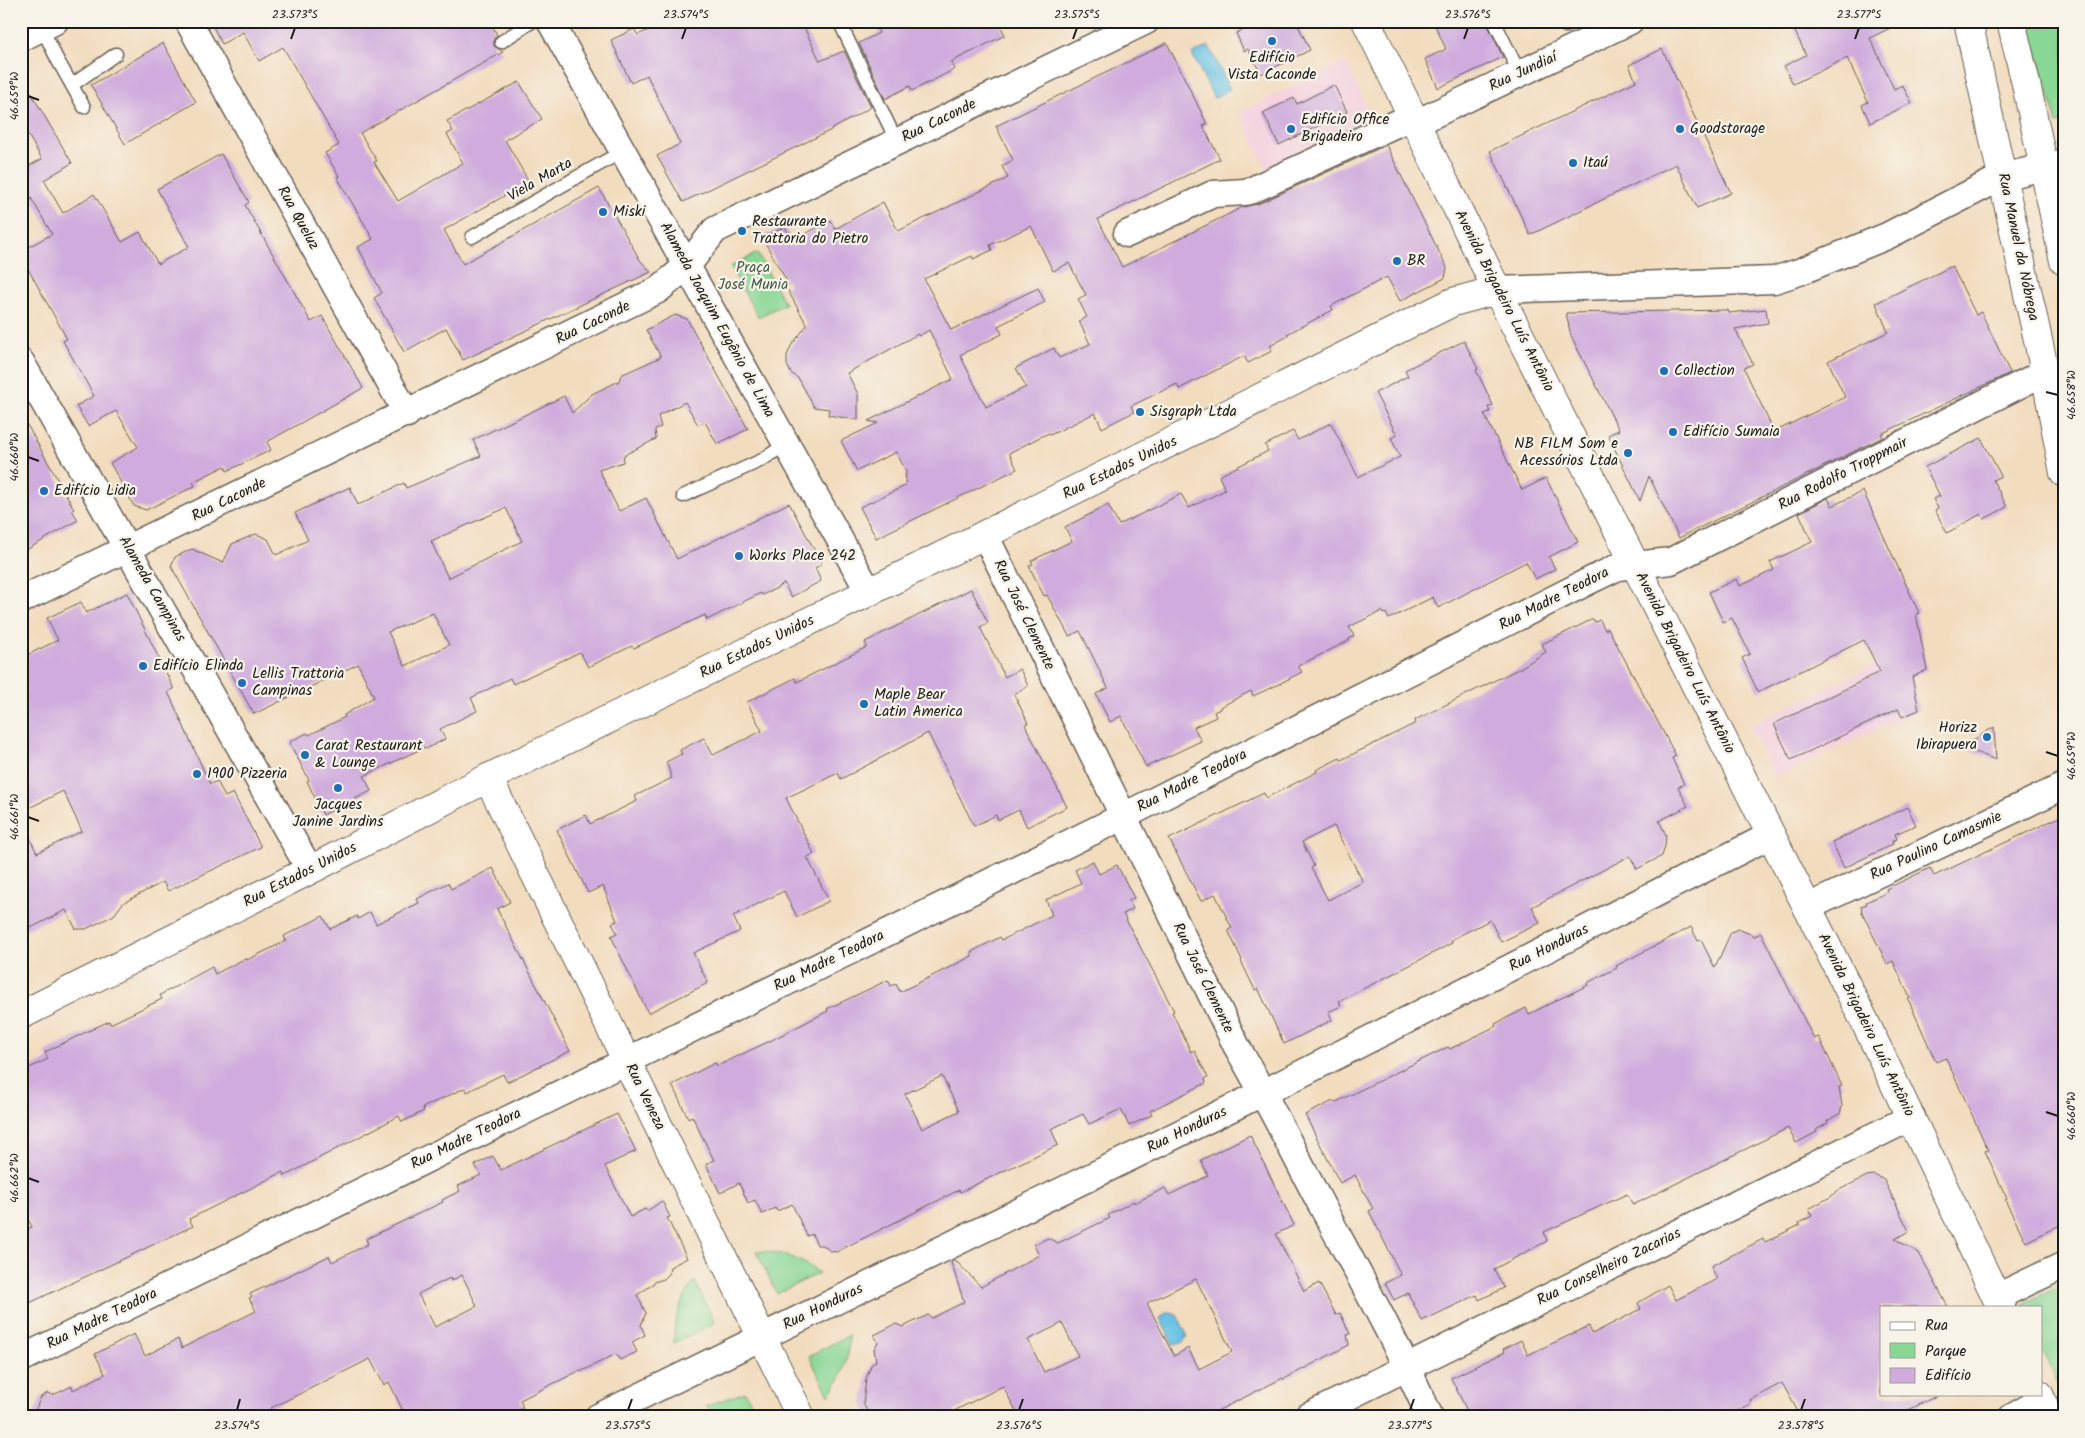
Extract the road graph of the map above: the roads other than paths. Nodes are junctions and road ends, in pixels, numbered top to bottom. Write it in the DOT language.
graph roads {
  1 [pos="188,21"];
  2 [pos="533,21"];
  3 [pos="550,21"];
  4 [pos="838,21"];
  5 [pos="1146,21"];
  6 [pos="1366,21"];
  7 [pos="1494,21"];
  8 [pos="1630,21"];
  9 [pos="1968,21"];
  10 [pos="2011,21"];
  11 [pos="40,29"];
  12 [pos="501,42"];
  13 [pos="116,54"];
  14 [pos="1520,74"];
  15 [pos="72,85"];
  16 [pos="84,107"];
  17 [pos="1414,120"];
  18 [pos="897,142"];
  19 [pos="623,151"];
  20 [pos="2054,164"];
  21 [pos="2002,177"];
  22 [pos="1127,234"];
  23 [pos="472,237"];
  24 [pos="2064,261"];
  25 [pos="687,266"];
  26 [pos="1497,290"];
  27 [pos="21,362"];
  28 [pos="2045,372"];
  29 [pos="407,414"];
  30 [pos="786,444"];
  31 [pos="2064,473"];
  32 [pos="683,496"];
  33 [pos="985,535"];
  34 [pos="129,549"];
  35 [pos="1637,566"];
  36 [pos="869,592"];
  37 [pos="21,600"];
  38 [pos="488,778"];
  39 [pos="2064,786"];
  40 [pos="1124,816"];
  41 [pos="1771,835"];
  42 [pos="310,870"];
  43 [pos="1808,907"];
  44 [pos="21,1015"];
  45 [pos="627,1060"];
  46 [pos="1264,1092"];
  47 [pos="1912,1117"];
  48 [pos="2064,1265"];
  49 [pos="1999,1302"];
  50 [pos="762,1337"];
  51 [pos="21,1358"];
  52 [pos="1408,1367"];
  53 [pos="2043,1404"];
  54 [pos="598,1417"];
  55 [pos="802,1417"];
  56 [pos="1307,1417"];
  57 [pos="1430,1417"];
  58 [pos="2012,1417"];
  1 -- 29 [label="street, Rua Queluz"];
  2 -- 12 [label="lane"];
  3 -- 19 [label="street, Alameda Joaquim Eugênio de Lima"];
  4 -- 18 [label="lane"];
  5 -- 18 [label="street, Rua Caconde"];
  6 -- 17 [label="main road, Avenida Brigadeiro Luís Antônio"];
  7 -- 14 [label="lane"];
  8 -- 14 [label="street, Rua Jundiaí"];
  9 -- 21 [label="main road, Rua Manuel da Nóbrega"];
  10 -- 20 [label="main road"];
  11 -- 15 [label="lane"];
  13 -- 15 [label="lane"];
  14 -- 17 [label="street, Rua Jundiaí"];
  15 -- 16 [label="lane"];
  17 -- 22 [label="street, Rua Jundiaí"];
  17 -- 26 [label="main road, Avenida Brigadeiro Luís Antônio"];
  18 -- 25 [label="street, Rua Caconde"];
  19 -- 23 [label="lane, Viela Marta"];
  19 -- 25 [label="street, Alameda Joaquim Eugênio de Lima"];
  20 -- 21 [label="street"];
  20 -- 24 [label="main road"];
  21 -- 26 [label="street"];
  21 -- 28 [label="main road, Rua Manuel da Nóbrega"];
  25 -- 29 [label="street, Rua Caconde"];
  25 -- 30 [label="street, Alameda Joaquim Eugênio de Lima"];
  26 -- 33 [label="main road, Rua Estados Unidos"];
  26 -- 35 [label="main road, Avenida Brigadeiro Luís Antônio"];
  27 -- 34 [label="street, Alameda Campinas"];
  28 -- 31 [label="main road, Rua Manuel da Nóbrega"];
  28 -- 35 [label="street, Rua Rodolfo Troppmair"];
  29 -- 34 [label="street, Rua Caconde"];
  30 -- 32 [label="lane"];
  30 -- 36 [label="street, Alameda Joaquim Eugênio de Lima"];
  33 -- 36 [label="main road, Rua Estados Unidos"];
  33 -- 40 [label="street, Rua José Clemente"];
  34 -- 37 [label="street, Rua Caconde"];
  34 -- 42 [label="street, Alameda Campinas"];
  35 -- 40 [label="street, Rua Madre Teodora"];
  35 -- 41 [label="main road, Avenida Brigadeiro Luís Antônio"];
  36 -- 38 [label="main road, Rua Estados Unidos"];
  38 -- 42 [label="main road, Rua Estados Unidos"];
  38 -- 45 [label="main road, Rua Veneza"];
  39 -- 43 [label="street, Rua Paulino Camasmie"];
  40 -- 45 [label="street, Rua Madre Teodora"];
  40 -- 46 [label="street, Rua José Clemente"];
  41 -- 43 [label="main road, Avenida Brigadeiro Luís Antônio"];
  41 -- 46 [label="street, Rua Honduras"];
  42 -- 44 [label="main road, Rua Estados Unidos"];
  43 -- 47 [label="main road, Avenida Brigadeiro Luís Antônio"];
  45 -- 50 [label="main road, Rua Veneza"];
  45 -- 51 [label="street, Rua Madre Teodora"];
  46 -- 50 [label="street, Rua Honduras"];
  46 -- 52 [label="street, Rua José Clemente"];
  47 -- 49 [label="main road, Avenida Brigadeiro Luís Antônio"];
  47 -- 52 [label="street, Rua Conselheiro Zacarias"];
  48 -- 49 [label="street"];
  50 -- 54 [label="street, Rua Honduras"];
  50 -- 55 [label="main road, Rua Veneza"];
  52 -- 56 [label="street, Rua Conselheiro Zacarias"];
  52 -- 57 [label="street, Rua José Clemente"];
  53 -- 58 [label="street"];
}
